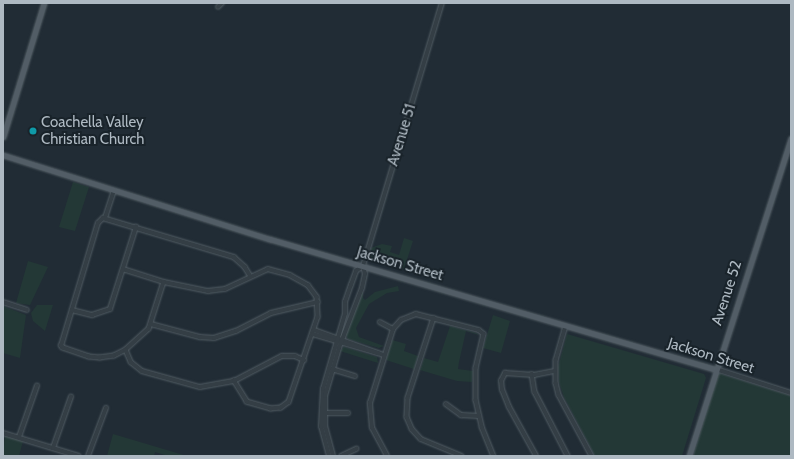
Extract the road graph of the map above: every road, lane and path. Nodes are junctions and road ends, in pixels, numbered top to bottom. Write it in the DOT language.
graph roads {
  1 [pos="44,3"];
  2 [pos="222,3"];
  3 [pos="442,3"];
  4 [pos="218,7"];
  5 [pos="3,137"];
  6 [pos="791,139"];
  7 [pos="3,156"];
  8 [pos="114,190"];
  9 [pos="105,218"];
  10 [pos="136,227"];
  11 [pos="363,266"];
  12 [pos="123,269"];
  13 [pos="250,275"];
  14 [pos="164,282"];
  15 [pos="3,302"];
  16 [pos="318,302"];
  17 [pos="27,310"];
  18 [pos="72,310"];
  19 [pos="434,318"];
  20 [pos="380,322"];
  21 [pos="151,324"];
  22 [pos="566,326"];
  23 [pos="393,329"];
  24 [pos="313,332"];
  25 [pos="339,340"];
  26 [pos="126,350"];
  27 [pos="384,355"];
  28 [pos="304,360"];
  29 [pos="332,369"];
  30 [pos="715,369"];
  31 [pos="555,371"];
  32 [pos="532,374"];
  33 [pos="355,376"];
  34 [pos="234,381"];
  35 [pos="37,386"];
  36 [pos="791,393"];
  37 [pos="71,397"];
  38 [pos="446,404"];
  39 [pos="106,408"];
  40 [pos="324,413"];
  41 [pos="348,413"];
  42 [pos="478,416"];
  43 [pos="3,432"];
  44 [pos="19,437"];
  45 [pos="53,448"];
  46 [pos="356,449"];
  47 [pos="79,456"];
  48 [pos="88,456"];
  49 [pos="329,456"];
  50 [pos="333,456"];
  51 [pos="341,456"];
  52 [pos="387,456"];
  53 [pos="462,456"];
  54 [pos="494,456"];
  55 [pos="536,456"];
  56 [pos="568,456"];
  57 [pos="592,456"];
  58 [pos="689,456"];
  1 -- 5 [label="main road"];
  2 -- 4 [label="street"];
  3 -- 11 [label="street, Avenue 51"];
  6 -- 30 [label="main road, Avenue 52"];
  7 -- 8 [label="main road, Jackson Street"];
  8 -- 9 [label="street"];
  8 -- 11 [label="main road, Jackson Street"];
  9 -- 10 [label="street"];
  9 -- 18 [label="street"];
  10 -- 12 [label="street"];
  10 -- 13 [label="street"];
  11 -- 22 [label="main road, Jackson Street"];
  11 -- 25 [label="street"];
  11 -- 25 [label="street"];
  12 -- 14 [label="street"];
  12 -- 18 [label="street"];
  13 -- 14 [label="street"];
  13 -- 16 [label="street"];
  14 -- 21 [label="street"];
  15 -- 17 [label="street"];
  16 -- 21 [label="street"];
  16 -- 24 [label="street"];
  18 -- 26 [label="street"];
  19 -- 23 [label="street"];
  19 -- 42 [label="street"];
  19 -- 53 [label="street"];
  20 -- 23 [label="street"];
  21 -- 26 [label="street"];
  22 -- 30 [label="main road, Jackson Street"];
  22 -- 31 [label="street"];
  23 -- 27 [label="street"];
  24 -- 25 [label="street"];
  24 -- 28 [label="street"];
  25 -- 27 [label="street"];
  25 -- 29 [label="street"];
  25 -- 49 [label="street"];
  26 -- 34 [label="street"];
  27 -- 52 [label="street"];
  28 -- 34 [label="street"];
  28 -- 34 [label="street"];
  29 -- 33 [label="street"];
  29 -- 40 [label="street"];
  30 -- 36 [label="street, Jackson Street"];
  30 -- 58 [label="main road, Avenue 52"];
  31 -- 32 [label="street"];
  31 -- 57 [label="street"];
  32 -- 55 [label="street"];
  32 -- 56 [label="street"];
  35 -- 44 [label="street"];
  37 -- 45 [label="street"];
  38 -- 42 [label="street"];
  39 -- 48 [label="street"];
  40 -- 41 [label="street"];
  40 -- 50 [label="street"];
  42 -- 54 [label="street"];
  43 -- 44 [label="street"];
  44 -- 45 [label="street"];
  45 -- 47 [label="street"];
  46 -- 51 [label="street"];
}
